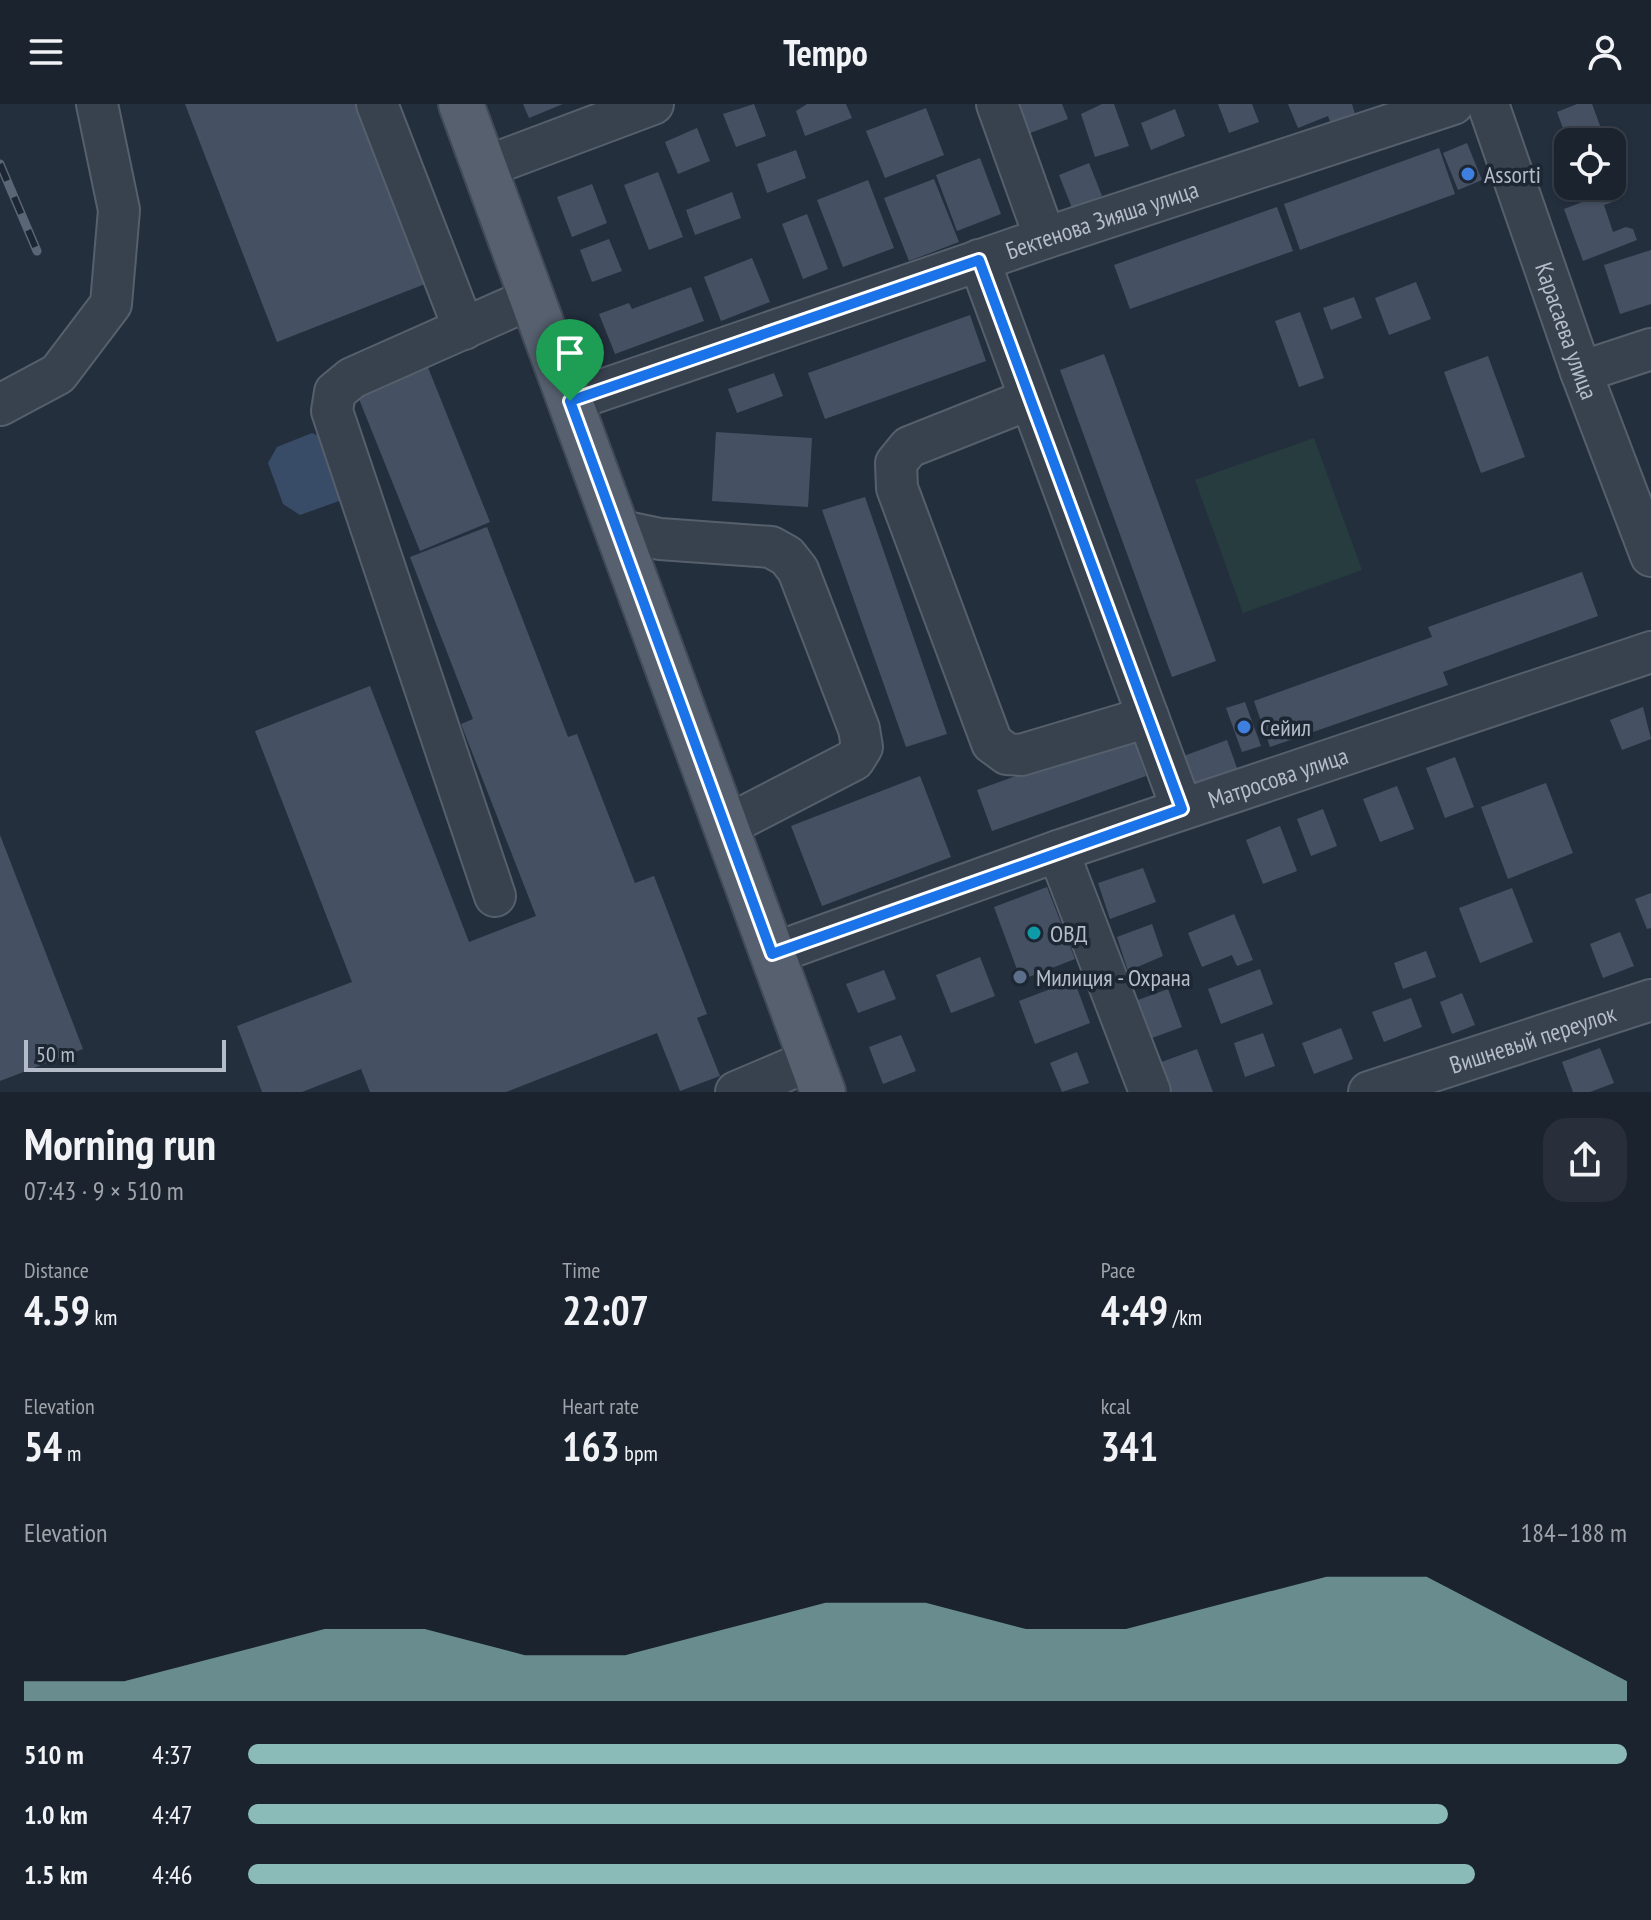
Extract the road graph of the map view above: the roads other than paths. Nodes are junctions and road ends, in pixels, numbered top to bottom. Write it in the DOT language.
graph roads {
  1 [pos="97,104"];
  2 [pos="377,104"];
  3 [pos="461,104"];
  4 [pos="653,104"];
  5 [pos="997,104"];
  6 [pos="1485,106"];
  7 [pos="485,167"];
  8 [pos="1045,238"];
  9 [pos="979,260"];
  10 [pos="532,298"];
  11 [pos="464,329"];
  12 [pos="1651,349"];
  13 [pos="1581,372"];
  14 [pos="1030,399"];
  15 [pos="570,401"];
  16 [pos="0,405"];
  17 [pos="617,530"];
  18 [pos="1651,556"];
  19 [pos="1651,652"];
  20 [pos="1148,717"];
  21 [pos="1182,809"];
  22 [pos="726,826"];
  23 [pos="1058,851"];
  24 [pos="495,896"];
  25 [pos="772,954"];
  26 [pos="1651,1000"];
  27 [pos="820,1084"];
  28 [pos="736,1092"];
  29 [pos="1150,1092"];
  30 [pos="1369,1092"];
  1 -- 16 [label="street"];
  2 -- 11 [label="street"];
  3 -- 7 [label="main road"];
  4 -- 7 [label="street"];
  5 -- 8 [label="street"];
  6 -- 8 [label="street, Бектенова Зияша улица"];
  6 -- 13 [label="street, Карасаева улица"];
  7 -- 10 [label="main road"];
  8 -- 9 [label="street, Бектенова Зияша улица"];
  9 -- 14 [label="street"];
  9 -- 15 [label="street, Бектенова Зияша улица"];
  10 -- 11 [label="street"];
  10 -- 15 [label="main road"];
  11 -- 24 [label="street"];
  12 -- 13 [label="street"];
  13 -- 18 [label="street, Карасаева улица"];
  14 -- 20 [label="street"];
  14 -- 20 [label="street"];
  15 -- 17 [label="main road"];
  17 -- 22 [label="main road"];
  17 -- 22 [label="street"];
  19 -- 21 [label="street, Матросова улица"];
  20 -- 21 [label="street"];
  21 -- 23 [label="street, Матросова улица"];
  22 -- 25 [label="main road"];
  23 -- 25 [label="street, Матросова улица"];
  23 -- 29 [label="street"];
  25 -- 27 [label="main road"];
  26 -- 30 [label="street, Вишневый переулок"];
  27 -- 28 [label="street"];
}
